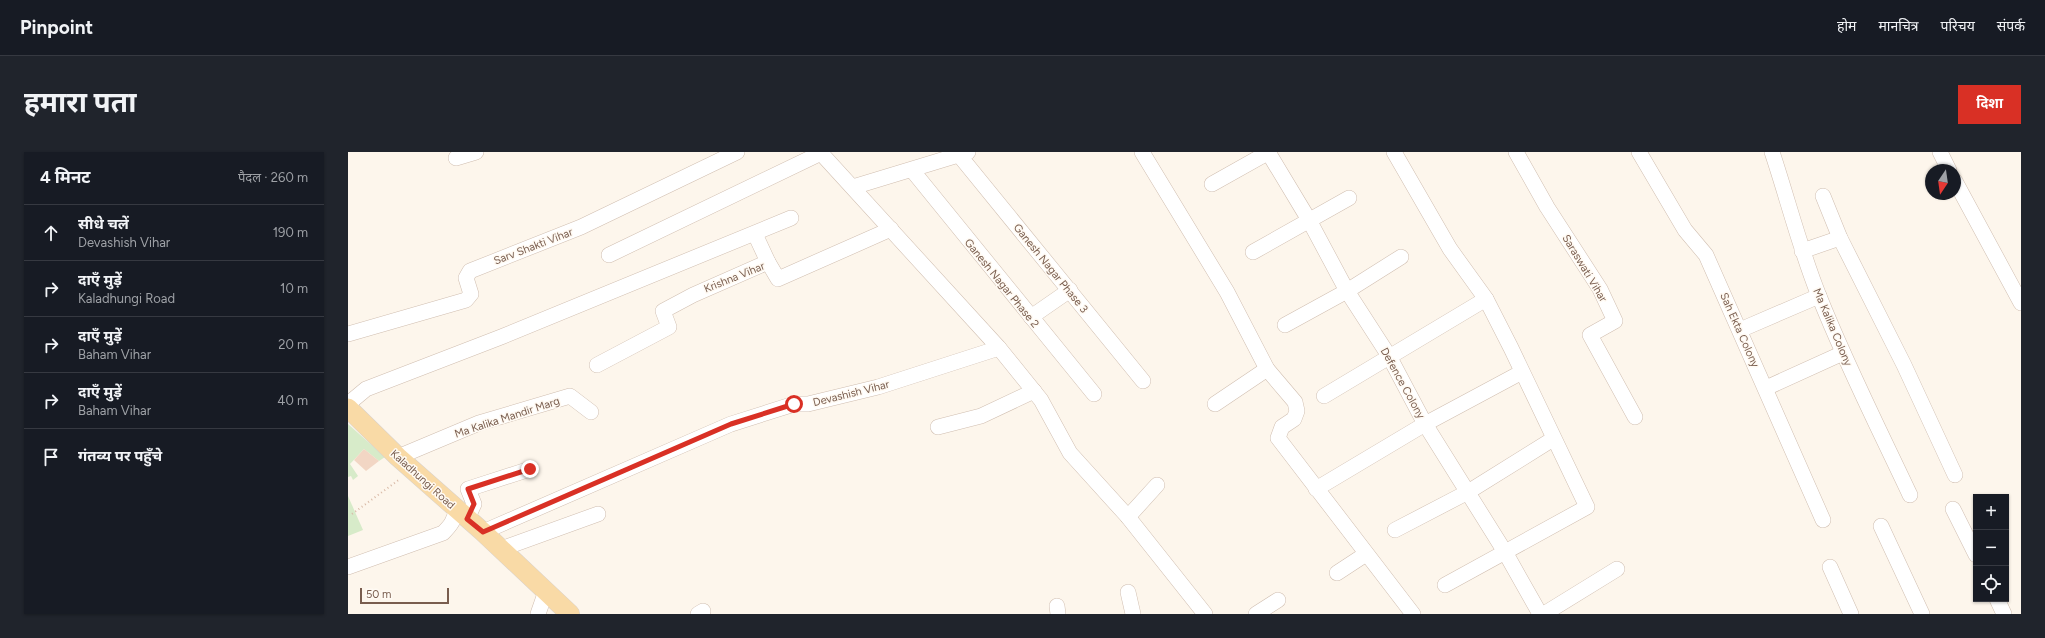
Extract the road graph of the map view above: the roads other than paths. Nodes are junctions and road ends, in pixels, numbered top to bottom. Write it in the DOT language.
graph roads {
  1 [pos="476,152"];
  2 [pos="737,152"];
  3 [pos="1142,152"];
  4 [pos="1268,152"];
  5 [pos="1394,152"];
  6 [pos="1516,152"];
  7 [pos="1639,152"];
  8 [pos="1772,152"];
  9 [pos="1940,152"];
  10 [pos="820,153"];
  11 [pos="964,154"];
  12 [pos="456,158"];
  13 [pos="1946,164"];
  14 [pos="912,170"];
  15 [pos="1212,184"];
  16 [pos="853,187"];
  17 [pos="1961,192"];
  18 [pos="1823,196"];
  19 [pos="1349,198"];
  20 [pos="791,218"];
  21 [pos="1309,220"];
  22 [pos="891,229"];
  23 [pos="755,234"];
  24 [pos="1840,238"];
  25 [pos="1802,251"];
  26 [pos="1252,252"];
  27 [pos="609,255"];
  28 [pos="1401,257"];
  29 [pos="768,262"];
  30 [pos="1070,290"];
  31 [pos="1347,291"];
  32 [pos="1819,296"];
  33 [pos="1486,299"];
  34 [pos="2021,303"];
  35 [pos="1031,317"];
  36 [pos="1285,325"];
  37 [pos="1740,330"];
  38 [pos="348,334"];
  39 [pos="999,348"];
  40 [pos="1844,353"];
  41 [pos="1389,356"];
  42 [pos="597,365"];
  43 [pos="1267,369"];
  44 [pos="1522,372"];
  45 [pos="1143,380"];
  46 [pos="1766,388"];
  47 [pos="1034,391"];
  48 [pos="1094,394"];
  49 [pos="1324,396"];
  50 [pos="348,404"];
  51 [pos="1215,404"];
  52 [pos="348,408"];
  53 [pos="591,412"];
  54 [pos="1635,417"];
  55 [pos="1425,424"];
  56 [pos="938,427"];
  57 [pos="1554,439"];
  58 [pos="398,457"];
  59 [pos="530,469"];
  60 [pos="1955,475"];
  61 [pos="1157,485"];
  62 [pos="1316,489"];
  63 [pos="1468,492"];
  64 [pos="1910,495"];
  65 [pos="1952,509"];
  66 [pos="461,514"];
  67 [pos="598,514"];
  68 [pos="1128,517"];
  69 [pos="1823,520"];
  70 [pos="1881,526"];
  71 [pos="1396,530"];
  72 [pos="483,532"];
  73 [pos="501,549"];
  74 [pos="1973,549"];
  75 [pos="1505,552"];
  76 [pos="1366,554"];
  77 [pos="348,566"];
  78 [pos="1830,567"];
  79 [pos="1617,569"];
  80 [pos="1337,573"];
  81 [pos="1446,585"];
  82 [pos="546,591"];
  83 [pos="1128,592"];
  84 [pos="1278,600"];
  85 [pos="1999,602"];
  86 [pos="538,614"];
  87 [pos="570,614"];
  88 [pos="1133,614"];
  89 [pos="1205,614"];
  90 [pos="1256,614"];
  91 [pos="1413,614"];
  92 [pos="1540,614"];
  93 [pos="1544,614"];
  94 [pos="1851,614"];
  95 [pos="1922,614"];
  96 [pos="2004,614"];
  1 -- 12 [label="street"];
  2 -- 38 [label="street, Sarv Shakti Vihar"];
  3 -- 43 [label="street"];
  4 -- 15 [label="street"];
  4 -- 21 [label="street, Defence Colony"];
  5 -- 33 [label="street"];
  6 -- 54 [label="street, Saraswati Vihar"];
  7 -- 37 [label="street, Sah Ekta Colony"];
  8 -- 25 [label="street, Ma Kalika Colony"];
  9 -- 13 [label="street"];
  10 -- 16 [label="street"];
  10 -- 27 [label="street"];
  11 -- 14 [label="street"];
  11 -- 30 [label="street, Ganesh Nagar Phase 3"];
  14 -- 16 [label="street"];
  14 -- 35 [label="street, Ganesh Nagar Phase 2"];
  16 -- 22 [label="street"];
  17 -- 34 [label="street"];
  18 -- 24 [label="street"];
  19 -- 21 [label="street"];
  20 -- 23 [label="street"];
  21 -- 26 [label="street"];
  21 -- 31 [label="street, Defence Colony"];
  22 -- 29 [label="street, Krishna Vihar"];
  22 -- 39 [label="street"];
  23 -- 29 [label="street"];
  23 -- 50 [label="street"];
  24 -- 25 [label="street"];
  24 -- 60 [label="street"];
  25 -- 32 [label="street, Ma Kalika Colony"];
  28 -- 31 [label="street"];
  29 -- 42 [label="street, Krishna Vihar"];
  30 -- 35 [label="street"];
  30 -- 45 [label="street, Ganesh Nagar Phase 3"];
  31 -- 36 [label="street"];
  31 -- 41 [label="street, Defence Colony"];
  32 -- 37 [label="street"];
  32 -- 40 [label="street, Ma Kalika Colony"];
  33 -- 41 [label="street"];
  33 -- 44 [label="street"];
  35 -- 48 [label="street, Ganesh Nagar Phase 2"];
  37 -- 46 [label="street, Sah Ekta Colony"];
  39 -- 47 [label="street"];
  39 -- 72 [label="street, Devashish Vihar"];
  40 -- 46 [label="street"];
  40 -- 64 [label="street, Ma Kalika Colony"];
  41 -- 49 [label="street"];
  41 -- 55 [label="street, Defence Colony"];
  43 -- 51 [label="street"];
  43 -- 62 [label="street"];
  44 -- 55 [label="street"];
  44 -- 57 [label="street"];
  46 -- 69 [label="street, Sah Ekta Colony"];
  47 -- 56 [label="street"];
  47 -- 68 [label="street"];
  52 -- 58 [label="main road, Kaladhungi Road"];
  53 -- 58 [label="street, Ma Kalika Mandir Marg"];
  55 -- 62 [label="street"];
  55 -- 63 [label="street, Defence Colony"];
  57 -- 63 [label="street"];
  57 -- 75 [label="street"];
  58 -- 66 [label="main road, Kaladhungi Road"];
  59 -- 66 [label="street"];
  61 -- 68 [label="street"];
  62 -- 76 [label="street"];
  63 -- 71 [label="street"];
  63 -- 75 [label="street, Defence Colony"];
  65 -- 74 [label="street"];
  66 -- 72 [label="main road, Kaladhungi Road"];
  66 -- 77 [label="street"];
  67 -- 73 [label="street"];
  68 -- 89 [label="street"];
  70 -- 95 [label="street"];
  72 -- 73 [label="main road, Kaladhungi Road"];
  73 -- 82 [label="main road, Kaladhungi Road"];
  75 -- 81 [label="street"];
  75 -- 92 [label="street, Defence Colony"];
  76 -- 80 [label="street"];
  76 -- 91 [label="street"];
  78 -- 94 [label="street"];
  79 -- 93 [label="street"];
  82 -- 86 [label="street"];
  82 -- 87 [label="main road, Kaladhungi Road"];
  83 -- 88 [label="street"];
  84 -- 90 [label="street"];
  85 -- 96 [label="street"];
}
